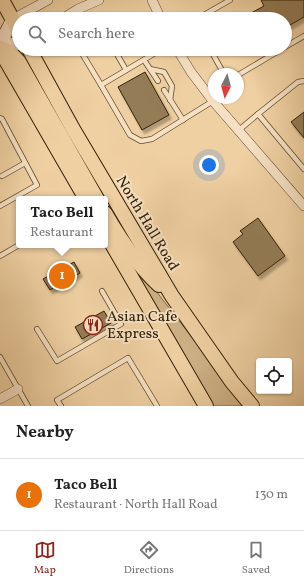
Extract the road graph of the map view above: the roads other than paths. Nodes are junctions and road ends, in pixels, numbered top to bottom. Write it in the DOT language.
graph roads {
  1 [pos="2,0"];
  2 [pos="48,0"];
  3 [pos="99,0"];
  4 [pos="152,0"];
  5 [pos="230,0"];
  6 [pos="33,12"];
  7 [pos="73,12"];
  8 [pos="158,12"];
  9 [pos="209,12"];
  10 [pos="12,18"];
  11 [pos="12,30"];
  12 [pos="304,36"];
  13 [pos="292,43"];
  14 [pos="0,44"];
  15 [pos="12,45"];
  16 [pos="0,48"];
  17 [pos="12,54"];
  18 [pos="14,56"];
  19 [pos="33,56"];
  20 [pos="84,56"];
  21 [pos="118,56"];
  22 [pos="151,56"];
  23 [pos="181,56"];
  24 [pos="214,56"];
  25 [pos="270,56"];
  26 [pos="144,60"];
  27 [pos="221,68"];
  28 [pos="150,69"];
  29 [pos="126,70"];
  30 [pos="244,71"];
  31 [pos="158,81"];
  32 [pos="304,81"];
  33 [pos="101,85"];
  34 [pos="164,90"];
  35 [pos="208,94"];
  36 [pos="170,100"];
  37 [pos="208,104"];
  38 [pos="216,104"];
  39 [pos="258,114"];
  40 [pos="0,118"];
  41 [pos="183,120"];
  42 [pos="239,130"];
  43 [pos="25,163"];
  44 [pos="304,169"];
  45 [pos="2,176"];
  46 [pos="18,196"];
  47 [pos="84,196"];
  48 [pos="95,196"];
  49 [pos="16,197"];
  50 [pos="0,206"];
  51 [pos="304,206"];
  52 [pos="108,218"];
  53 [pos="108,237"];
  54 [pos="16,247"];
  55 [pos="0,256"];
  56 [pos="102,291"];
  57 [pos="172,296"];
  58 [pos="37,329"];
  59 [pos="0,357"];
  60 [pos="18,389"];
  61 [pos="0,399"];
  62 [pos="28,406"];
  63 [pos="61,406"];
  64 [pos="157,406"];
  65 [pos="206,406"];
  66 [pos="252,406"];
  1 -- 10 [label="main road"];
  2 -- 6 [label="street"];
  3 -- 7 [label="street"];
  4 -- 8 [label="street"];
  5 -- 9 [label="lane"];
  11 -- 14 [label="main road"];
  12 -- 13 [label="lane"];
  15 -- 16 [label="main road"];
  16 -- 17 [label="main road"];
  16 -- 47 [label="main road"];
  18 -- 48 [label="main road"];
  19 -- 57 [label="main road, North Hall Road"];
  20 -- 33 [label="lane"];
  21 -- 29 [label="lane"];
  22 -- 26 [label="lane"];
  23 -- 35 [label="street"];
  24 -- 27 [label="lane"];
  25 -- 30 [label="lane"];
  26 -- 28 [label="lane"];
  26 -- 29 [label="lane"];
  28 -- 31 [label="lane"];
  28 -- 36 [label="lane"];
  29 -- 33 [label="lane"];
  32 -- 39 [label="lane"];
  33 -- 41 [label="lane"];
  34 -- 36 [label="lane"];
  36 -- 41 [label="lane"];
  37 -- 41 [label="lane"];
  38 -- 42 [label="street"];
  39 -- 42 [label="lane"];
  39 -- 44 [label="lane"];
  40 -- 43 [label="lane"];
  42 -- 51 [label="street"];
  43 -- 45 [label="lane"];
  43 -- 46 [label="lane"];
  49 -- 50 [label="lane"];
  52 -- 57 [label="main road"];
  53 -- 65 [label="main road"];
  54 -- 55 [label="lane"];
  56 -- 58 [label="lane"];
  57 -- 66 [label="main road, North Hall Road"];
  59 -- 60 [label="lane"];
  60 -- 61 [label="street"];
  60 -- 62 [label="lane"];
  63 -- 64 [label="lane"];
}
